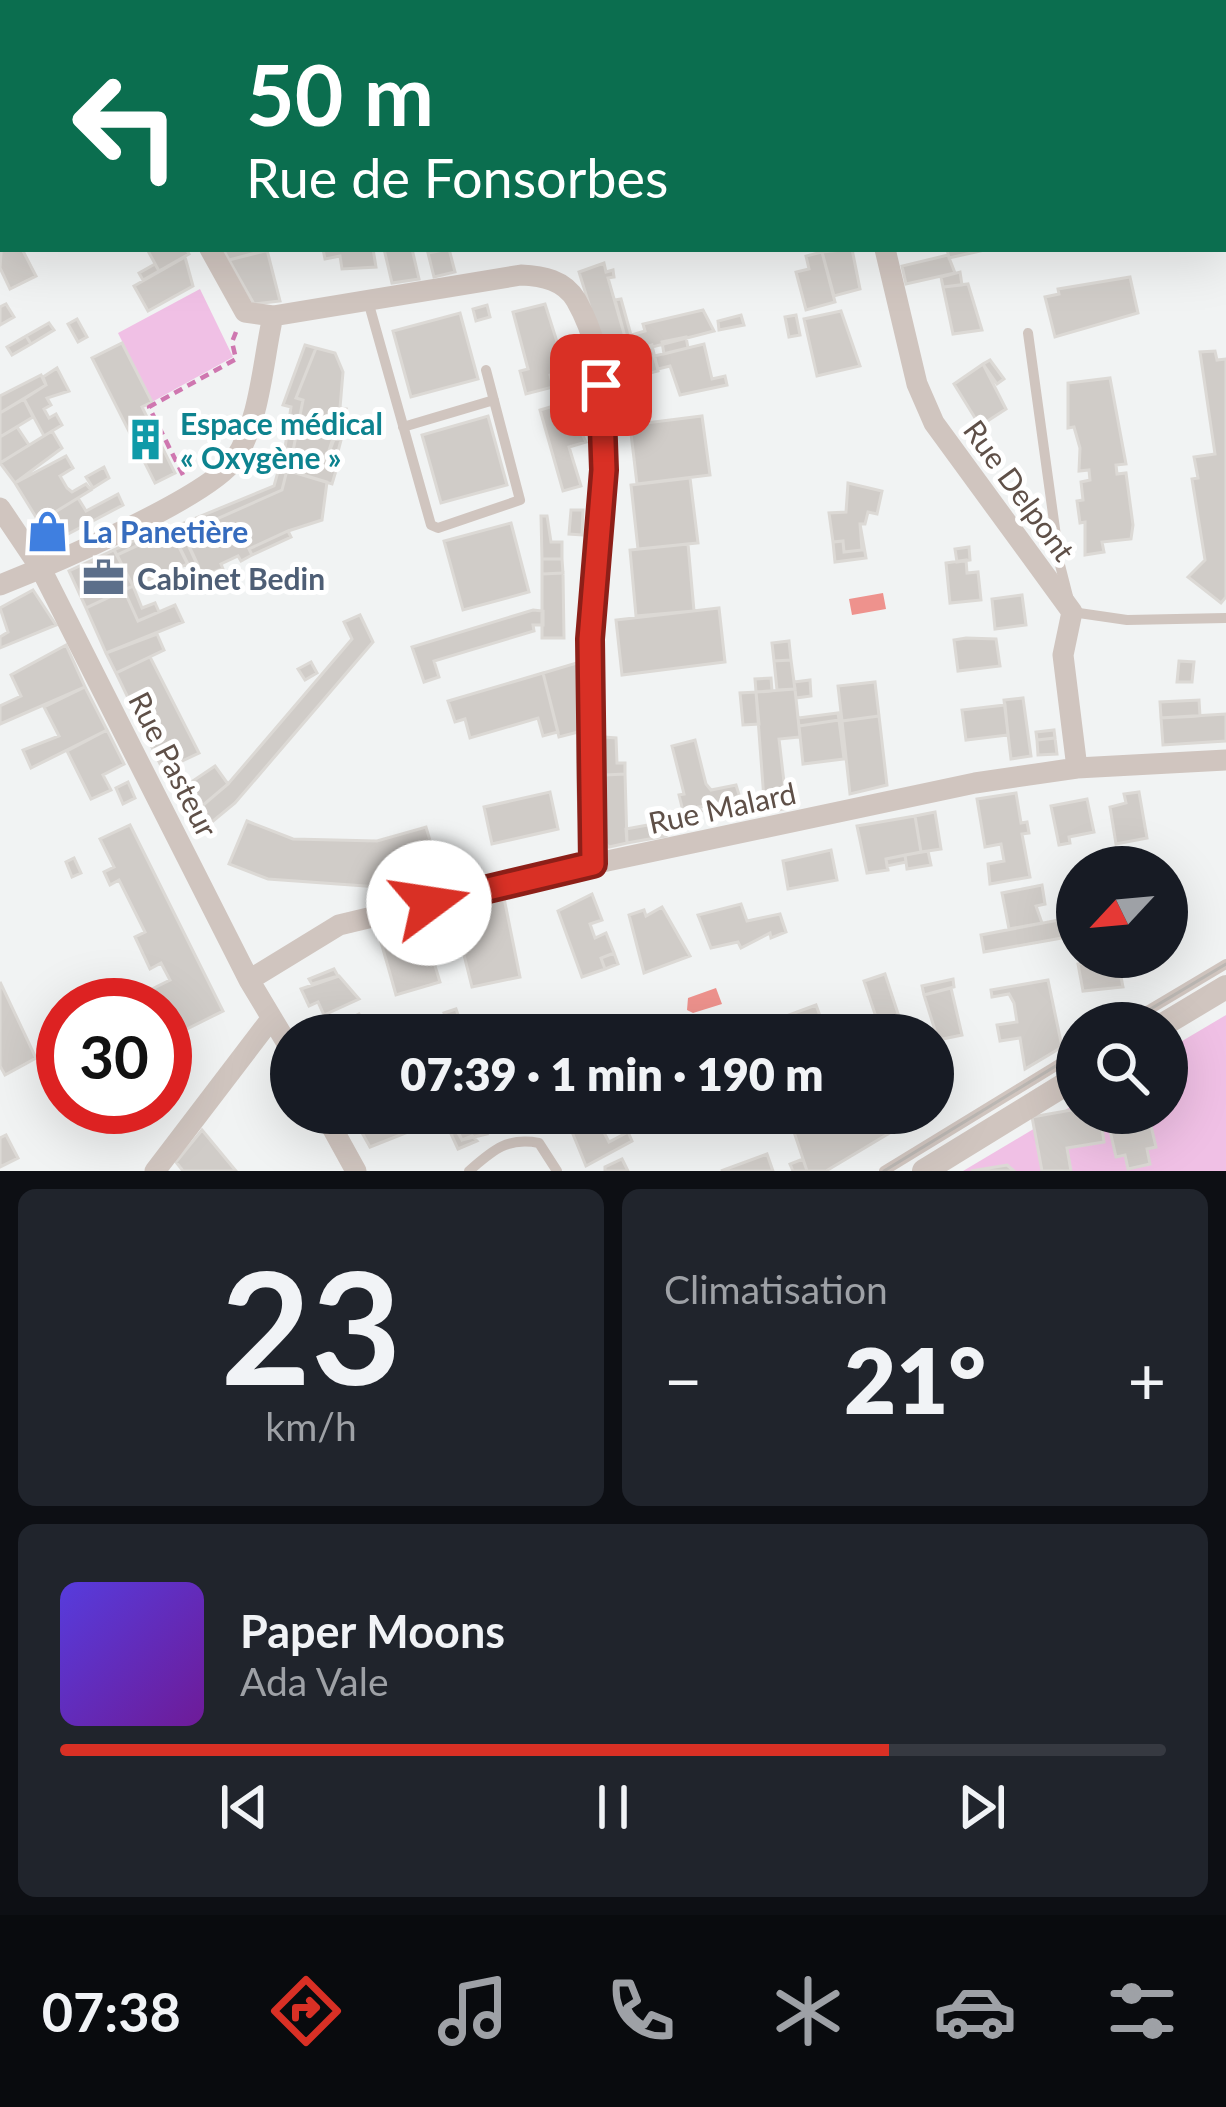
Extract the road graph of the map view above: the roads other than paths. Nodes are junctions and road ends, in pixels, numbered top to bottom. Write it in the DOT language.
graph roads {
  1 [pos="213,252"];
  2 [pos="886,252"];
  3 [pos="368,301"];
  4 [pos="273,316"];
  5 [pos="1028,334"];
  6 [pos="486,370"];
  7 [pos="494,400"];
  8 [pos="403,427"];
  9 [pos="0,508"];
  10 [pos="40,569"];
  11 [pos="0,585"];
  12 [pos="1072,612"];
  13 [pos="1226,618"];
  14 [pos="1226,760"];
  15 [pos="1077,767"];
  16 [pos="593,864"];
  17 [pos="1226,964"];
  18 [pos="1226,976"];
  19 [pos="249,980"];
  20 [pos="1226,987"];
  21 [pos="1162,1002"];
  22 [pos="1182,1002"];
  23 [pos="1188,1010"];
  24 [pos="270,1017"];
  25 [pos="270,1020"];
  26 [pos="1056,1066"];
  27 [pos="1056,1078"];
  28 [pos="1056,1090"];
  29 [pos="336,1134"];
  30 [pos="155,1171"];
  31 [pos="356,1171"];
  32 [pos="469,1171"];
  33 [pos="557,1171"];
  34 [pos="884,1171"];
  35 [pos="905,1171"];
  36 [pos="924,1171"];
  1 -- 4 [label="street"];
  2 -- 12 [label="street, Rue Delpont"];
  3 -- 4 [label="street"];
  3 -- 8 [label="lane"];
  3 -- 16 [label="street"];
  4 -- 10 [label="street"];
  5 -- 12 [label="lane"];
  6 -- 7 [label="lane"];
  7 -- 8 [label="lane"];
  7 -- 8 [label="lane"];
  9 -- 10 [label="street, Rue Pasteur"];
  10 -- 11 [label="street"];
  10 -- 19 [label="street, Rue Pasteur"];
  12 -- 13 [label="lane"];
  12 -- 15 [label="street"];
  14 -- 15 [label="street, Rue Malard"];
  15 -- 16 [label="street, Rue Malard"];
  16 -- 19 [label="street, Rue Malard"];
  17 -- 21 [label="lane"];
  18 -- 22 [label="lane"];
  19 -- 24 [label="street, Rue Pasteur"];
  20 -- 23 [label="street"];
  25 -- 30 [label="street"];
  26 -- 34 [label="lane"];
  27 -- 35 [label="lane"];
  28 -- 36 [label="street"];
  29 -- 31 [label="street"];
  32 -- 33 [label="lane"];
}
